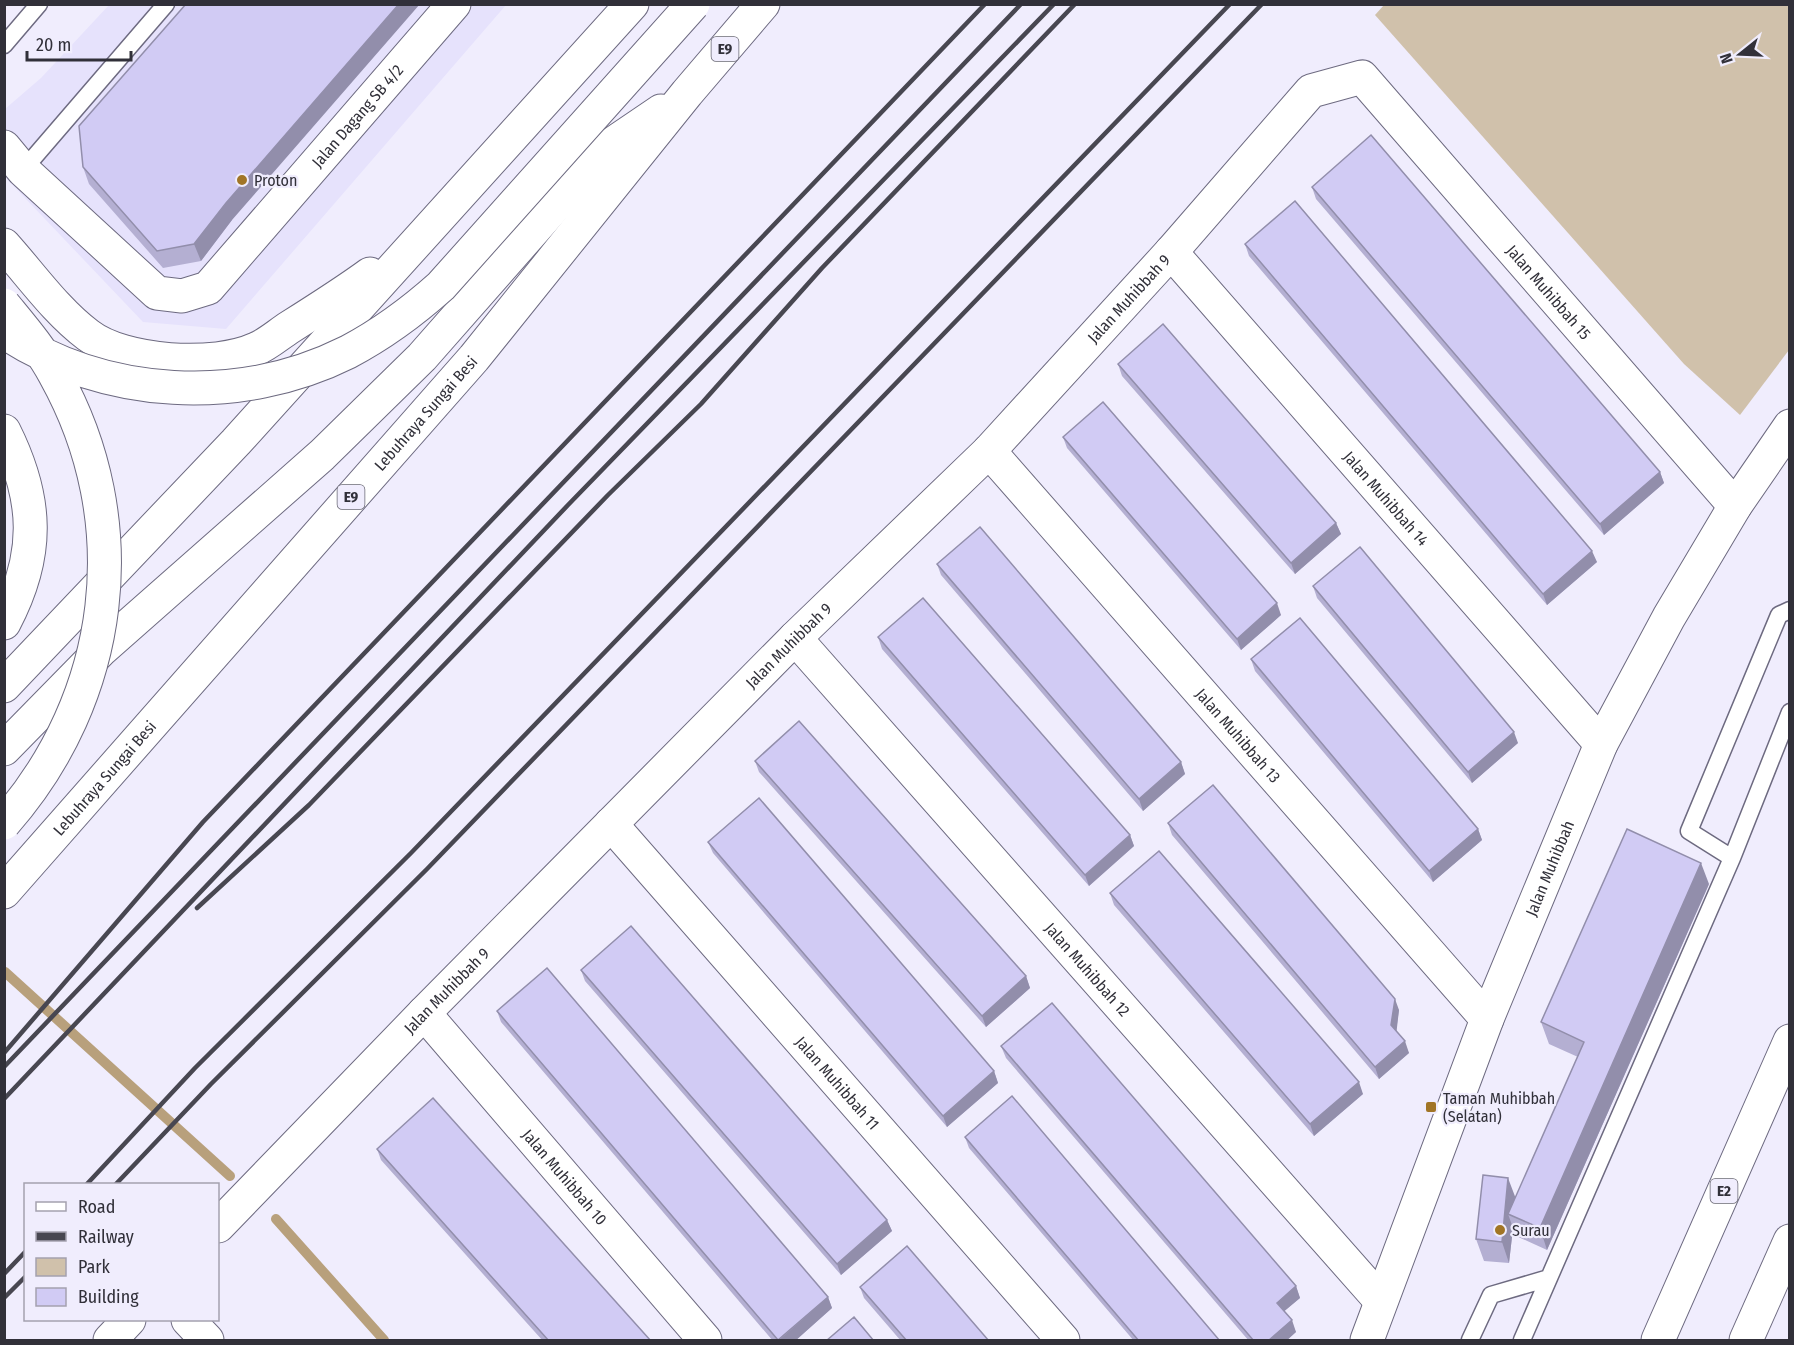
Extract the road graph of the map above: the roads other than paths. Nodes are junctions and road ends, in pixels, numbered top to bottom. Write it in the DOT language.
graph roads {
  1 [pos="166,4"];
  2 [pos="454,4"];
  3 [pos="633,4"];
  4 [pos="693,4"];
  5 [pos="763,4"];
  6 [pos="35,6"];
  7 [pos="4,45"];
  8 [pos="1362,77"];
  9 [pos="687,93"];
  10 [pos="14,158"];
  11 [pos="421,237"];
  12 [pos="4,245"];
  13 [pos="1171,252"];
  14 [pos="4,305"];
  15 [pos="4,332"];
  16 [pos="1790,426"];
  17 [pos="4,431"];
  18 [pos="989,451"];
  19 [pos="1735,506"];
  20 [pos="1790,610"];
  21 [pos="4,623"];
  22 [pos="795,638"];
  23 [pos="4,686"];
  24 [pos="1790,712"];
  25 [pos="1601,744"];
  26 [pos="4,749"];
  27 [pos="4,823"];
  28 [pos="611,824"];
  29 [pos="1732,858"];
  30 [pos="4,892"];
  31 [pos="424,1013"];
  32 [pos="1487,1019"];
  33 [pos="1790,1041"];
  34 [pos="219,1225"];
  35 [pos="1790,1241"];
  36 [pos="1550,1278"];
  37 [pos="1380,1300"];
  38 [pos="128,1321"];
  39 [pos="189,1321"];
  40 [pos="110,1341"];
  41 [pos="207,1341"];
  42 [pos="705,1341"];
  43 [pos="1063,1341"];
  44 [pos="1367,1341"];
  45 [pos="1470,1341"];
  46 [pos="1522,1341"];
  47 [pos="1658,1341"];
  48 [pos="1746,1341"];
  1 -- 10 [label="lane"];
  2 -- 10 [label="main road, Jalan Dagang SB 4/2"];
  3 -- 11 [label="main road"];
  4 -- 15 [label="main road, bridge"];
  5 -- 9 [label="main road, Lebuhraya Sungai Besi / E9"];
  6 -- 7 [label="lane"];
  8 -- 13 [label="main road, Jalan Muhibbah 9"];
  8 -- 19 [label="main road, Jalan Muhibbah 15"];
  9 -- 26 [label="main road"];
  9 -- 30 [label="main road, Lebuhraya Sungai Besi / E9"];
  11 -- 12 [label="main road"];
  11 -- 23 [label="main road"];
  13 -- 18 [label="main road, Jalan Muhibbah 9"];
  13 -- 25 [label="main road, Jalan Muhibbah 14"];
  14 -- 27 [label="main road, bridge"];
  16 -- 19 [label="main road, Jalan Muhibbah"];
  17 -- 21 [label="main road"];
  18 -- 22 [label="main road, Jalan Muhibbah 9"];
  18 -- 32 [label="main road, Jalan Muhibbah 13"];
  19 -- 25 [label="main road, Jalan Muhibbah"];
  20 -- 29 [label="lane"];
  22 -- 28 [label="main road, Jalan Muhibbah 9"];
  22 -- 37 [label="main road, Jalan Muhibbah 12"];
  24 -- 29 [label="lane"];
  25 -- 32 [label="main road, Jalan Muhibbah"];
  28 -- 31 [label="main road, Jalan Muhibbah 9"];
  28 -- 43 [label="main road, Jalan Muhibbah 11"];
  29 -- 36 [label="lane"];
  31 -- 34 [label="main road, Jalan Muhibbah 9"];
  31 -- 42 [label="main road, Jalan Muhibbah 10"];
  32 -- 37 [label="main road, Jalan Muhibbah"];
  33 -- 47 [label="main road, E2"];
  35 -- 48 [label="main road"];
  36 -- 45 [label="lane"];
  36 -- 46 [label="lane"];
  37 -- 44 [label="main road, Jalan Muhibbah"];
  38 -- 40 [label="main road"];
  39 -- 41 [label="main road"];
}
